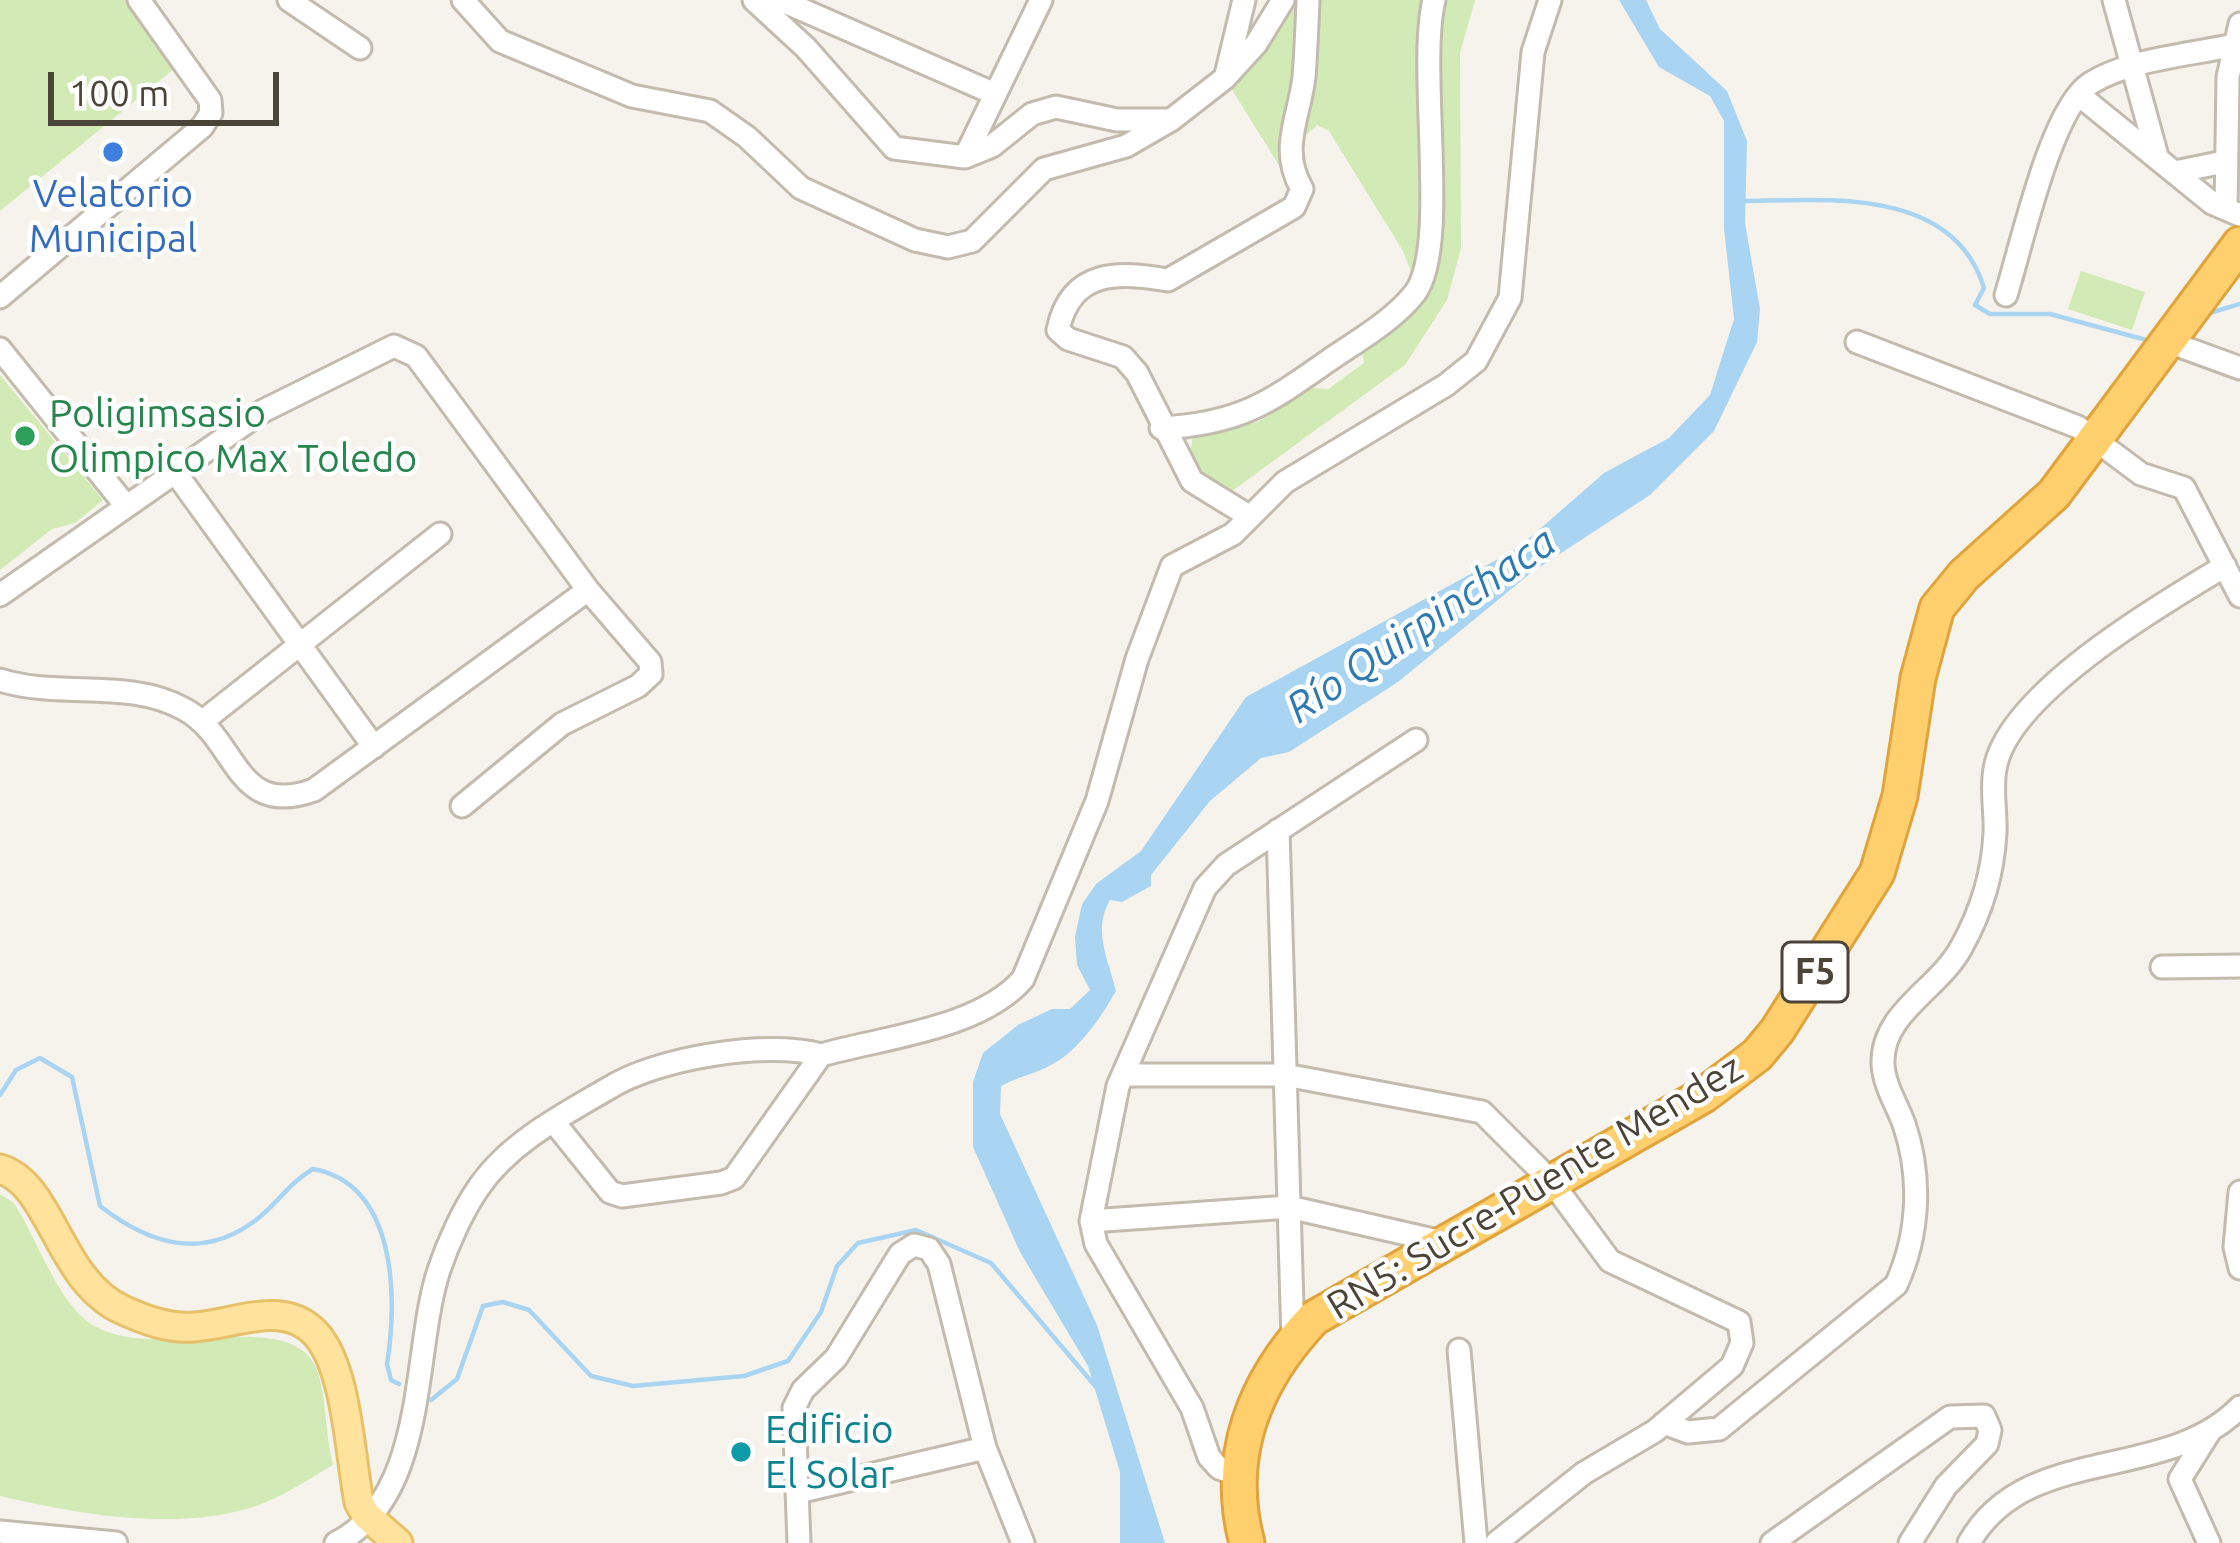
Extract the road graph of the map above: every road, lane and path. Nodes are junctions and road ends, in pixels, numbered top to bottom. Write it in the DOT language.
graph roads {
  1 [pos="139,0"];
  2 [pos="289,0"];
  3 [pos="463,0"];
  4 [pos="754,0"];
  5 [pos="780,0"];
  6 [pos="1041,0"];
  7 [pos="1244,0"];
  8 [pos="1283,0"];
  9 [pos="1308,0"];
  10 [pos="1434,0"];
  11 [pos="1550,0"];
  12 [pos="2114,0"];
  13 [pos="2237,34"];
  14 [pos="360,48"];
  15 [pos="2134,68"];
  16 [pos="1225,78"];
  17 [pos="995,94"];
  18 [pos="2079,95"];
  19 [pos="1171,120"];
  20 [pos="965,157"];
  21 [pos="2157,157"];
  22 [pos="2224,163"];
  23 [pos="2175,172"];
  24 [pos="2233,212"];
  25 [pos="2240,244"];
  26 [pos="2006,295"];
  27 [pos="0,297"];
  28 [pos="2166,341"];
  29 [pos="1857,342"];
  30 [pos="0,350"];
  31 [pos="2240,368"];
  32 [pos="1161,428"];
  33 [pos="2098,440"];
  34 [pos="175,472"];
  35 [pos="126,506"];
  36 [pos="1247,515"];
  37 [pos="440,534"];
  38 [pos="2224,566"];
  39 [pos="588,590"];
  40 [pos="0,595"];
  41 [pos="2240,596"];
  42 [pos="298,642"];
  43 [pos="0,680"];
  44 [pos="203,721"];
  45 [pos="1415,740"];
  46 [pos="374,747"];
  47 [pos="461,806"];
  48 [pos="1278,830"];
  49 [pos="2240,966"];
  50 [pos="2162,967"];
  51 [pos="821,1055"];
  52 [pos="1123,1075"];
  53 [pos="1286,1075"];
  54 [pos="553,1121"];
  55 [pos="0,1168"];
  56 [pos="1551,1180"];
  57 [pos="2240,1192"];
  58 [pos="1289,1207"];
  59 [pos="1091,1221"];
  60 [pos="1442,1242"];
  61 [pos="2240,1268"];
  62 [pos="1293,1340"];
  63 [pos="1459,1350"];
  64 [pos="2240,1407"];
  65 [pos="1664,1423"];
  66 [pos="2210,1431"];
  67 [pos="986,1448"];
  68 [pos="1239,1475"];
  69 [pos="798,1492"];
  70 [pos="363,1508"];
  71 [pos="0,1532"];
  72 [pos="116,1543"];
  73 [pos="336,1543"];
  74 [pos="398,1543"];
  75 [pos="800,1543"];
  76 [pos="1023,1543"];
  77 [pos="1247,1543"];
  78 [pos="1476,1543"];
  79 [pos="1496,1543"];
  80 [pos="1772,1543"];
  81 [pos="1910,1543"];
  82 [pos="1969,1543"];
  83 [pos="2209,1543"];
  1 -- 27 [label="street"];
  2 -- 14 [label="street"];
  3 -- 19 [label="street"];
  4 -- 20 [label="street"];
  5 -- 17 [label="street"];
  6 -- 17 [label="street"];
  7 -- 16 [label="street"];
  8 -- 16 [label="street"];
  9 -- 32 [label="street"];
  10 -- 32 [label="street"];
  11 -- 36 [label="street"];
  12 -- 15 [label="street"];
  13 -- 15 [label="street"];
  13 -- 22 [label="street"];
  15 -- 18 [label="street"];
  15 -- 21 [label="street"];
  16 -- 19 [label="street"];
  17 -- 20 [label="street"];
  18 -- 21 [label="street"];
  18 -- 26 [label="street"];
  19 -- 20 [label="street"];
  21 -- 23 [label="street"];
  22 -- 23 [label="street"];
  22 -- 24 [label="street"];
  23 -- 24 [label="street"];
  25 -- 28 [label="highway, RN5: Sucre-Puente Mendez / F5"];
  28 -- 31 [label="street"];
  28 -- 33 [label="highway, RN5: Sucre-Puente Mendez / F5"];
  29 -- 33 [label="street"];
  30 -- 35 [label="street"];
  32 -- 36 [label="street"];
  33 -- 38 [label="street"];
  33 -- 56 [label="highway, RN5: Sucre-Puente Mendez / F5"];
  34 -- 35 [label="street"];
  34 -- 39 [label="street"];
  34 -- 42 [label="street"];
  35 -- 40 [label="street"];
  36 -- 51 [label="street"];
  37 -- 42 [label="street"];
  38 -- 41 [label="street"];
  38 -- 65 [label="street"];
  39 -- 46 [label="street"];
  39 -- 47 [label="street"];
  42 -- 44 [label="street"];
  42 -- 46 [label="street"];
  43 -- 44 [label="street"];
  44 -- 46 [label="street"];
  45 -- 48 [label="street"];
  48 -- 52 [label="street"];
  48 -- 53 [label="street"];
  49 -- 50 [label="street"];
  51 -- 54 [label="street"];
  51 -- 54 [label="street"];
  52 -- 53 [label="street"];
  52 -- 59 [label="street"];
  53 -- 56 [label="street"];
  53 -- 58 [label="street"];
  54 -- 70 [label="street"];
  55 -- 70 [label="main road"];
  56 -- 60 [label="highway, RN5: Sucre-Puente Mendez / F5"];
  56 -- 65 [label="street"];
  57 -- 61 [label="street"];
  58 -- 59 [label="street"];
  58 -- 60 [label="street"];
  58 -- 62 [label="street"];
  59 -- 68 [label="street"];
  60 -- 62 [label="highway, RN5: Sucre-Puente Mendez / F5"];
  62 -- 68 [label="highway, RN5: Sucre-Puente Mendez / F5"];
  63 -- 78 [label="street"];
  64 -- 66 [label="street"];
  65 -- 79 [label="street"];
  66 -- 82 [label="street"];
  66 -- 83 [label="street"];
  67 -- 69 [label="street"];
  67 -- 69 [label="street"];
  67 -- 76 [label="street"];
  68 -- 77 [label="highway, RN5: Sucre-Puente Mendez / F5"];
  69 -- 75 [label="street"];
  70 -- 73 [label="street"];
  70 -- 74 [label="main road"];
  71 -- 72 [label="street"];
  80 -- 81 [label="street"];
}
